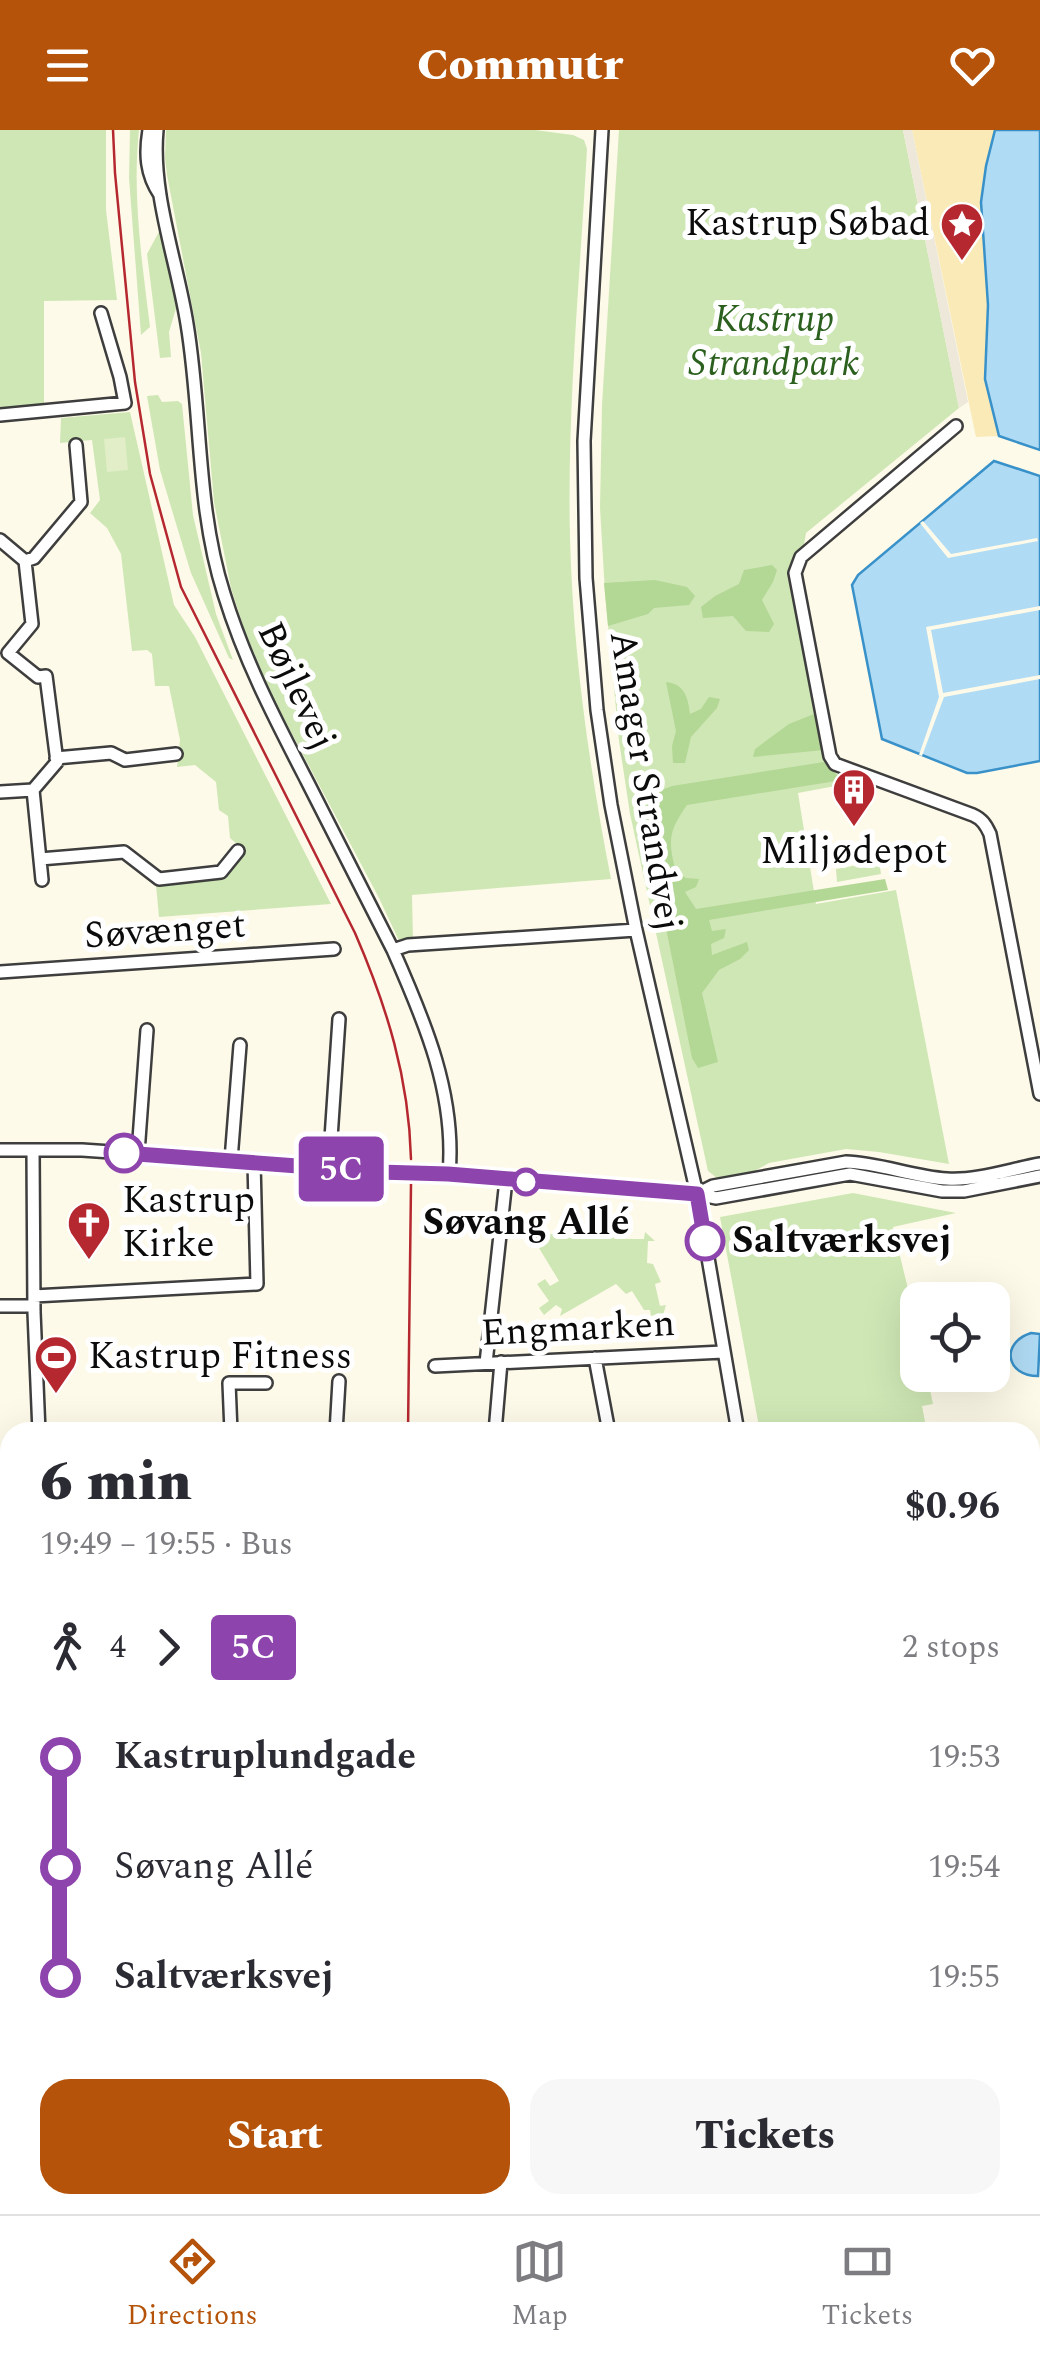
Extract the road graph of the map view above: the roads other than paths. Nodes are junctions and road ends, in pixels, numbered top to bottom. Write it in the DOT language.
graph roads {
  1 [pos="149,130"];
  2 [pos="157,130"];
  3 [pos="602,130"];
  4 [pos="162,198"];
  5 [pos="101,312"];
  6 [pos="0,415"];
  7 [pos="956,426"];
  8 [pos="76,445"];
  9 [pos="0,540"];
  10 [pos="25,561"];
  11 [pos="4,654"];
  12 [pos="176,754"];
  13 [pos="56,758"];
  14 [pos="33,790"];
  15 [pos="0,792"];
  16 [pos="238,851"];
  17 [pos="40,859"];
  18 [pos="42,880"];
  19 [pos="636,930"];
  20 [pos="334,950"];
  21 [pos="393,950"];
  22 [pos="0,972"];
  23 [pos="339,1019"];
  24 [pos="147,1030"];
  25 [pos="240,1044"];
  26 [pos="1040,1094"];
  27 [pos="0,1150"];
  28 [pos="33,1150"];
  29 [pos="138,1154"];
  30 [pos="231,1160"];
  31 [pos="254,1162"];
  32 [pos="1040,1164"];
  33 [pos="329,1168"];
  34 [pos="448,1174"];
  35 [pos="1040,1176"];
  36 [pos="506,1180"];
  37 [pos="697,1194"];
  38 [pos="34,1301"];
  39 [pos="0,1306"];
  40 [pos="723,1352"];
  41 [pos="595,1358"];
  42 [pos="501,1362"];
  43 [pos="486,1363"];
  44 [pos="435,1366"];
  45 [pos="339,1381"];
  46 [pos="266,1382"];
  47 [pos="39,1422"];
  48 [pos="231,1422"];
  49 [pos="337,1422"];
  50 [pos="496,1422"];
  51 [pos="606,1422"];
  52 [pos="736,1422"];
  1 -- 4 [label="street, Bøjlevej"];
  2 -- 4 [label="street, Bøjlevej"];
  3 -- 19 [label="street, Amager Strandvej"];
  4 -- 21 [label="street, Bøjlevej"];
  5 -- 6 [label="street"];
  7 -- 26 [label="street"];
  8 -- 10 [label="street"];
  9 -- 10 [label="street"];
  10 -- 11 [label="street"];
  11 -- 13 [label="street"];
  12 -- 13 [label="street"];
  13 -- 14 [label="street"];
  14 -- 15 [label="street"];
  14 -- 17 [label="street"];
  16 -- 17 [label="street"];
  17 -- 18 [label="street"];
  19 -- 21 [label="street"];
  19 -- 37 [label="street, Amager Strandvej"];
  20 -- 22 [label="street, Søvænget"];
  21 -- 34 [label="street, Bøjlevej"];
  23 -- 33 [label="street"];
  24 -- 29 [label="street"];
  25 -- 30 [label="street"];
  27 -- 28 [label="street"];
  28 -- 29 [label="street"];
  28 -- 38 [label="street"];
  29 -- 30 [label="street"];
  30 -- 31 [label="street"];
  31 -- 33 [label="street"];
  31 -- 38 [label="street"];
  32 -- 37 [label="street"];
  33 -- 34 [label="street"];
  34 -- 36 [label="street"];
  35 -- 37 [label="street"];
  36 -- 37 [label="street"];
  36 -- 43 [label="street"];
  37 -- 40 [label="street, Amager Strandvej"];
  38 -- 39 [label="street"];
  38 -- 47 [label="street"];
  40 -- 41 [label="street, Engmarken"];
  40 -- 52 [label="street, Amager Strandvej"];
  41 -- 42 [label="street, Engmarken"];
  41 -- 51 [label="street"];
  42 -- 43 [label="street, Engmarken"];
  42 -- 50 [label="street"];
  43 -- 44 [label="street, Engmarken"];
  45 -- 49 [label="street"];
  46 -- 48 [label="street"];
}
